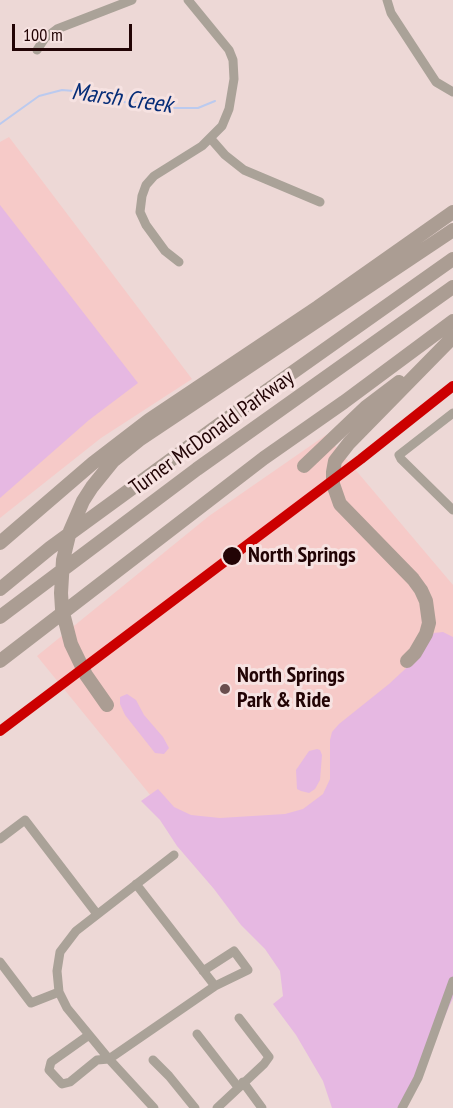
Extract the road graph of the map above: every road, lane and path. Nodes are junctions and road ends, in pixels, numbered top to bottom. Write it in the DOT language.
graph roads {
  1 [pos="132,0"];
  2 [pos="188,0"];
  3 [pos="387,0"];
  4 [pos="37,50"];
  5 [pos="453,92"];
  6 [pos="211,139"];
  7 [pos="320,202"];
  8 [pos="453,212"];
  9 [pos="453,230"];
  10 [pos="453,259"];
  11 [pos="180,262"];
  12 [pos="453,287"];
  13 [pos="453,321"];
  14 [pos="450,340"];
  15 [pos="453,412"];
  16 [pos="304,466"];
  17 [pos="453,510"];
  18 [pos="0,543"];
  19 [pos="0,589"];
  20 [pos="0,617"];
  21 [pos="0,661"];
  22 [pos="407,661"];
  23 [pos="107,705"];
  24 [pos="0,839"];
  25 [pos="174,855"];
  26 [pos="136,884"];
  27 [pos="97,915"];
  28 [pos="0,962"];
  29 [pos="203,971"];
  30 [pos="453,981"];
  31 [pos="215,986"];
  32 [pos="59,992"];
  33 [pos="239,1018"];
  34 [pos="197,1034"];
  35 [pos="89,1035"];
  36 [pos="109,1059"];
  37 [pos="153,1060"];
  38 [pos="240,1084"];
  39 [pos="154,1108"];
  40 [pos="195,1108"];
  41 [pos="217,1108"];
  42 [pos="262,1108"];
  43 [pos="402,1108"];
  1 -- 4 [label="street"];
  2 -- 6 [label="street"];
  3 -- 5 [label="street"];
  6 -- 7 [label="street"];
  6 -- 11 [label="street"];
  8 -- 18 [label="highway"];
  9 -- 23 [label="highway"];
  10 -- 19 [label="highway, Turner McDonald Parkway"];
  12 -- 20 [label="highway, Turner McDonald Parkway"];
  13 -- 21 [label="highway"];
  14 -- 16 [label="highway"];
  14 -- 22 [label="highway"];
  15 -- 17 [label="street"];
  24 -- 27 [label="street"];
  25 -- 26 [label="street"];
  26 -- 27 [label="street"];
  26 -- 29 [label="street"];
  27 -- 32 [label="street"];
  28 -- 32 [label="street"];
  29 -- 31 [label="street"];
  29 -- 31 [label="street"];
  30 -- 43 [label="street"];
  31 -- 36 [label="street"];
  32 -- 35 [label="street"];
  33 -- 38 [label="street"];
  34 -- 38 [label="street"];
  35 -- 36 [label="street"];
  35 -- 36 [label="street"];
  36 -- 39 [label="street"];
  37 -- 40 [label="street"];
  38 -- 41 [label="street"];
  38 -- 42 [label="street"];
}
